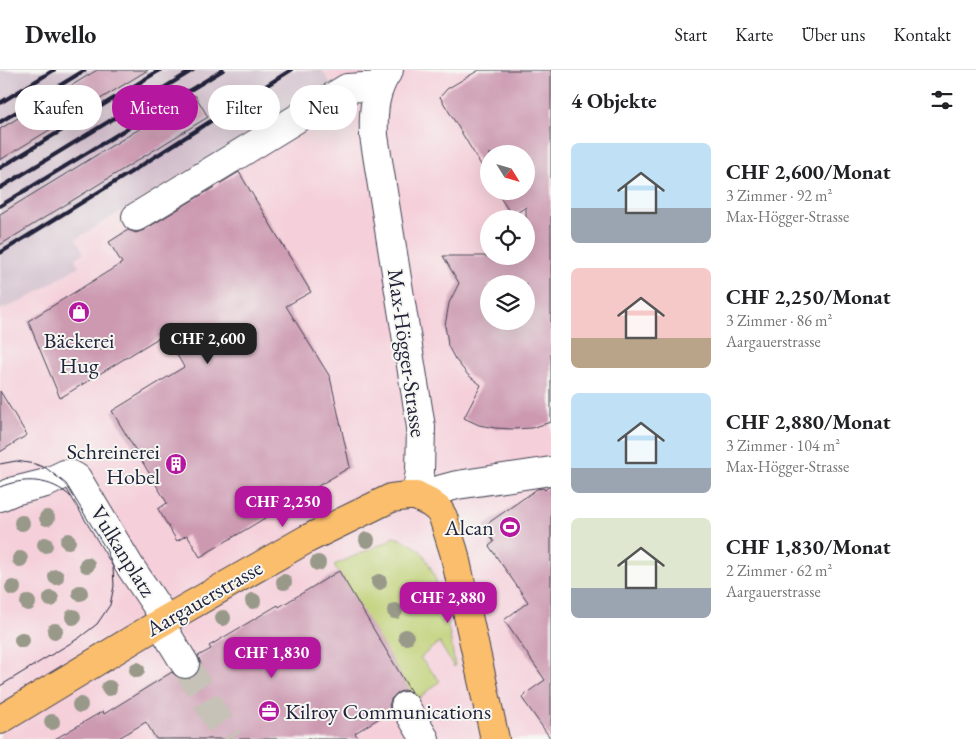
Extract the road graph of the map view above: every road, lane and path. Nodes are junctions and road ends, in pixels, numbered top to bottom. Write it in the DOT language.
graph roads {
  1 [pos="381,85"];
  2 [pos="136,217"];
  3 [pos="551,471"];
  4 [pos="416,496"];
  5 [pos="0,498"];
  6 [pos="163,621"];
  7 [pos="185,664"];
  8 [pos="405,706"];
  9 [pos="0,720"];
  10 [pos="425,739"];
  11 [pos="495,739"];
  1 -- 2 [label="street"];
  1 -- 4 [label="street, Max-Högger-Strasse"];
  3 -- 4 [label="street"];
  4 -- 6 [label="main road, Aargauerstrasse"];
  4 -- 11 [label="main road"];
  5 -- 6 [label="street, Vulkanplatz"];
  6 -- 7 [label="street"];
  6 -- 9 [label="main road, Aargauerstrasse"];
  8 -- 10 [label="street"];
}
